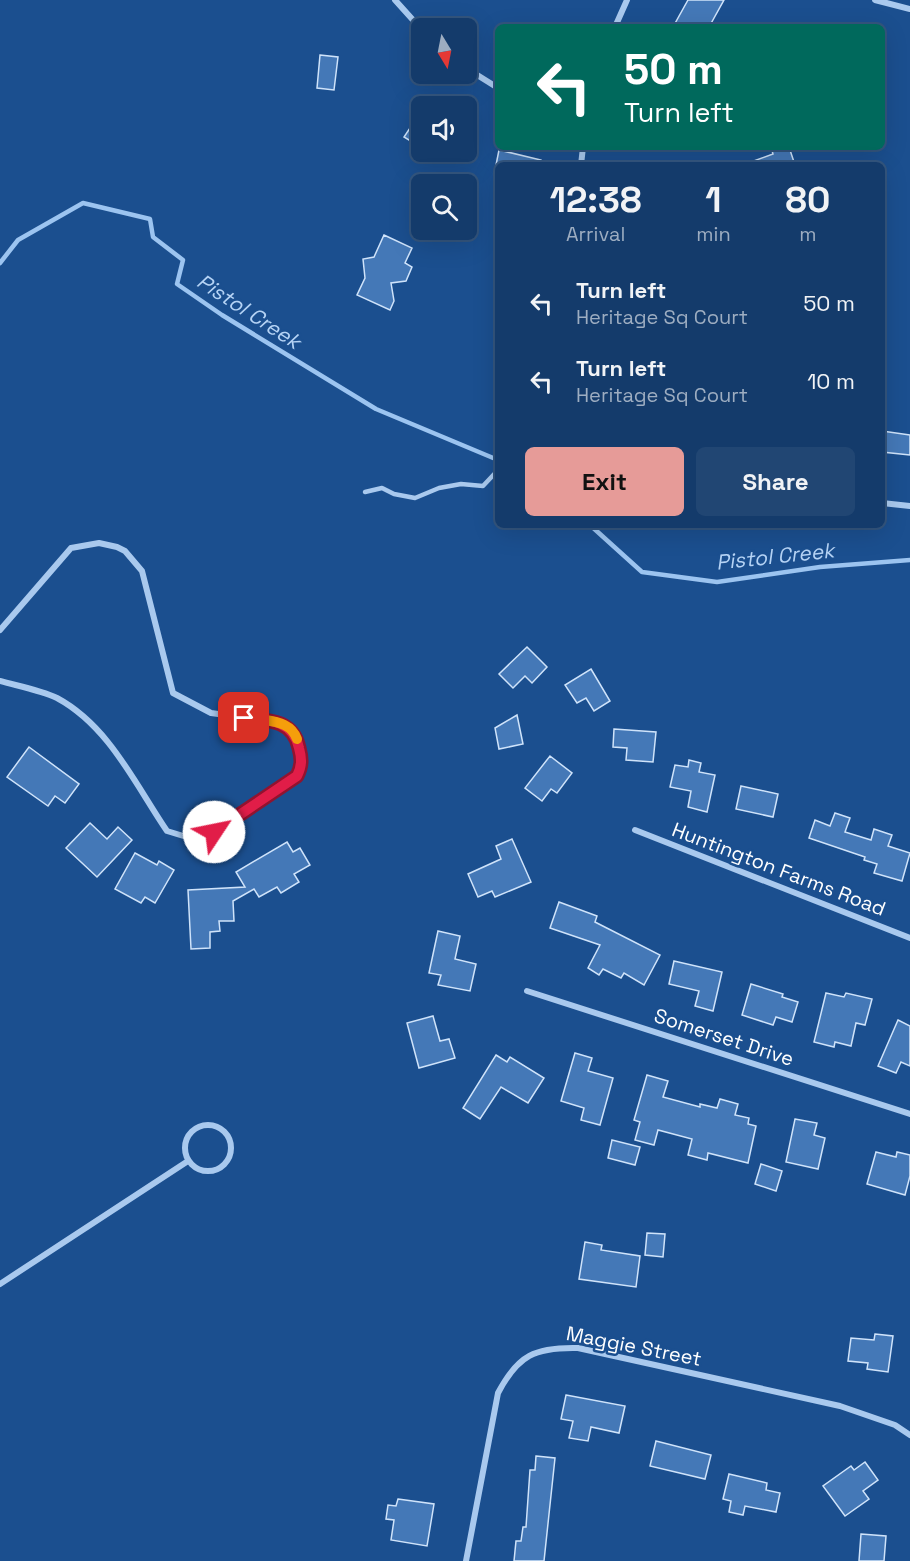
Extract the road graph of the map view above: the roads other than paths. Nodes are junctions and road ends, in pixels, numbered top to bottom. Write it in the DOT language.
graph roads {
  1 [pos="395,0"];
  2 [pos="627,0"];
  3 [pos="875,0"];
  4 [pos="910,9"];
  5 [pos="411,18"];
  6 [pos="616,24"];
  7 [pos="477,75"];
  8 [pos="495,86"];
  9 [pos="495,473"];
  10 [pos="365,492"];
  11 [pos="885,503"];
  12 [pos="910,506"];
  13 [pos="0,630"];
  14 [pos="0,681"];
  15 [pos="635,830"];
  16 [pos="910,938"];
  17 [pos="527,991"];
  18 [pos="910,1114"];
  19 [pos="188,1161"];
  20 [pos="0,1284"];
  21 [pos="910,1435"];
  22 [pos="466,1561"];
  1 -- 5 [label="street"];
  2 -- 6 [label="street"];
  3 -- 4 [label="street"];
  7 -- 8 [label="street"];
  9 -- 10 [label="lane"];
  11 -- 12 [label="street"];
  13 -- 14 [label="street"];
  15 -- 16 [label="street, Huntington Farms Road"];
  17 -- 18 [label="street, Somerset Drive"];
  19 -- 19 [label="street"];
  19 -- 20 [label="street"];
  21 -- 22 [label="street, Maggie Street"];
}
